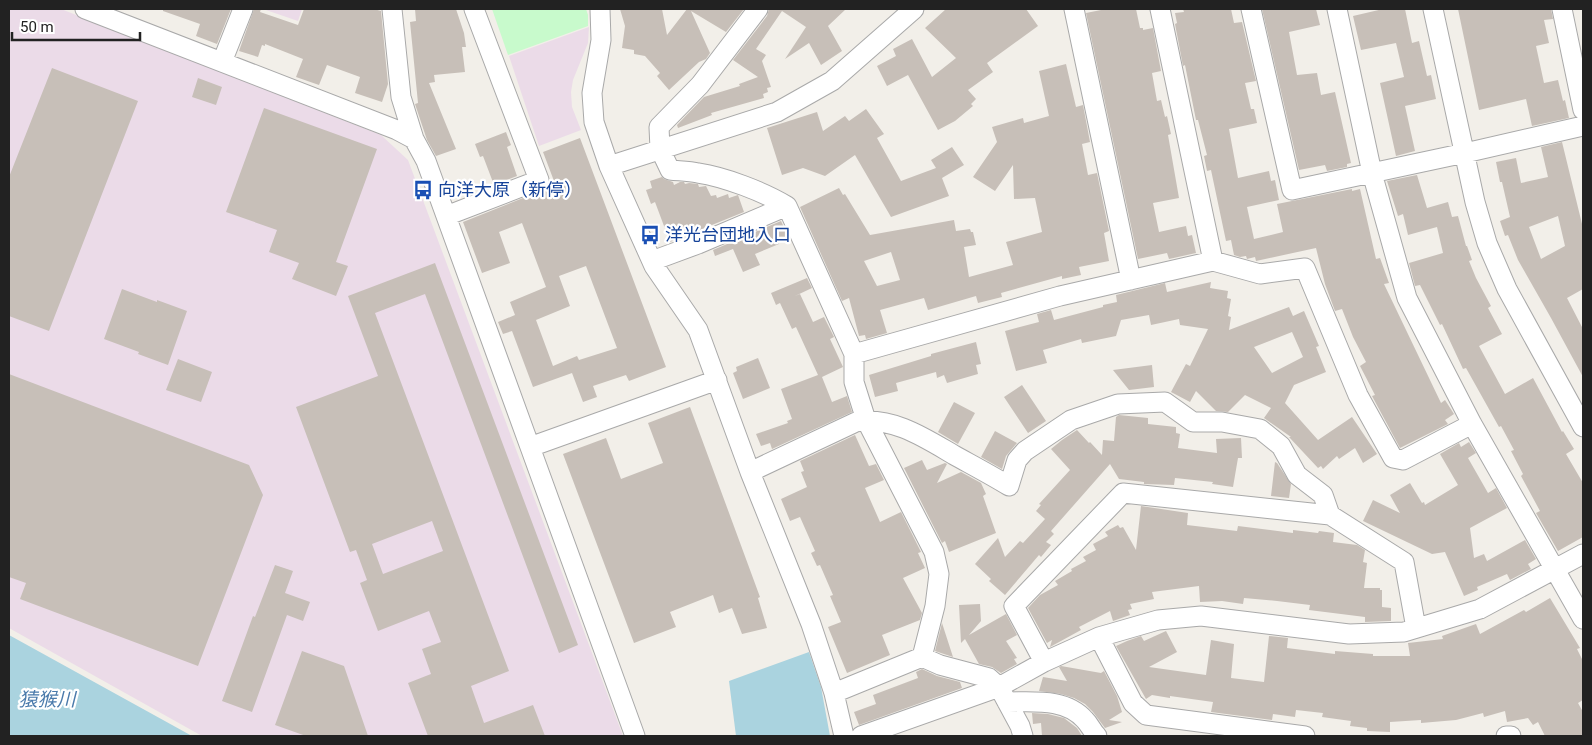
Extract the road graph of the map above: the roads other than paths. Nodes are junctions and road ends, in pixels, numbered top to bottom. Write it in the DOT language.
graph roads {
  1 [pos="85,9"];
  2 [pos="243,9"];
  3 [pos="391,9"];
  4 [pos="474,9"];
  5 [pos="600,9"];
  6 [pos="758,9"];
  7 [pos="914,9"];
  8 [pos="1074,9"];
  9 [pos="1160,9"];
  10 [pos="1251,9"];
  11 [pos="1337,9"];
  12 [pos="1433,9"];
  13 [pos="1562,9"];
  14 [pos="127,16"];
  15 [pos="222,62"];
  16 [pos="1583,110"];
  17 [pos="1583,126"];
  18 [pos="414,139"];
  19 [pos="660,149"];
  20 [pos="1465,153"];
  21 [pos="609,166"];
  22 [pos="1372,173"];
  23 [pos="787,206"];
  24 [pos="446,216"];
  25 [pos="652,261"];
  26 [pos="1213,261"];
  27 [pos="1131,280"];
  28 [pos="854,354"];
  29 [pos="717,380"];
  30 [pos="866,420"];
  31 [pos="1472,424"];
  32 [pos="1583,427"];
  33 [pos="530,447"];
  34 [pos="750,472"];
  35 [pos="1330,514"];
  36 [pos="1583,554"];
  37 [pos="1555,569"];
  38 [pos="1583,619"];
  39 [pos="1416,628"];
  40 [pos="1099,637"];
  41 [pos="922,658"];
  42 [pos="1044,662"];
  43 [pos="834,693"];
  44 [pos="1003,694"];
  45 [pos="634,736"];
  46 [pos="844,736"];
  47 [pos="861,736"];
  48 [pos="1023,736"];
  49 [pos="1097,736"];
  50 [pos="1305,736"];
  51 [pos="1506,736"];
  52 [pos="1511,736"];
  1 -- 14 [label="street"];
  2 -- 15 [label="street"];
  3 -- 18 [label="street"];
  4 -- 24 [label="street"];
  5 -- 21 [label="street"];
  6 -- 19 [label="street"];
  7 -- 19 [label="street"];
  8 -- 27 [label="street"];
  9 -- 26 [label="street"];
  10 -- 22 [label="street"];
  11 -- 22 [label="street"];
  12 -- 20 [label="street"];
  13 -- 16 [label="street"];
  14 -- 15 [label="street"];
  15 -- 18 [label="street"];
  17 -- 20 [label="street"];
  18 -- 24 [label="street"];
  19 -- 21 [label="street"];
  19 -- 23 [label="street"];
  20 -- 22 [label="street"];
  20 -- 32 [label="street"];
  21 -- 25 [label="street"];
  22 -- 31 [label="street"];
  23 -- 25 [label="street"];
  23 -- 28 [label="street"];
  24 -- 33 [label="street"];
  25 -- 29 [label="street"];
  26 -- 27 [label="street"];
  26 -- 31 [label="street"];
  27 -- 28 [label="street"];
  28 -- 30 [label="street"];
  29 -- 33 [label="street"];
  29 -- 34 [label="street"];
  30 -- 34 [label="street"];
  30 -- 35 [label="street"];
  30 -- 41 [label="street"];
  31 -- 37 [label="street"];
  33 -- 45 [label="street"];
  34 -- 43 [label="street"];
  35 -- 39 [label="street"];
  35 -- 42 [label="street"];
  36 -- 37 [label="street"];
  37 -- 38 [label="street"];
  37 -- 39 [label="street"];
  39 -- 40 [label="street"];
  40 -- 42 [label="street"];
  40 -- 50 [label="street"];
  41 -- 43 [label="street"];
  41 -- 44 [label="street"];
  42 -- 44 [label="street"];
  43 -- 46 [label="street"];
  44 -- 47 [label="street"];
  44 -- 48 [label="street"];
  44 -- 49 [label="street"];
  51 -- 52 [label="street"];
}
